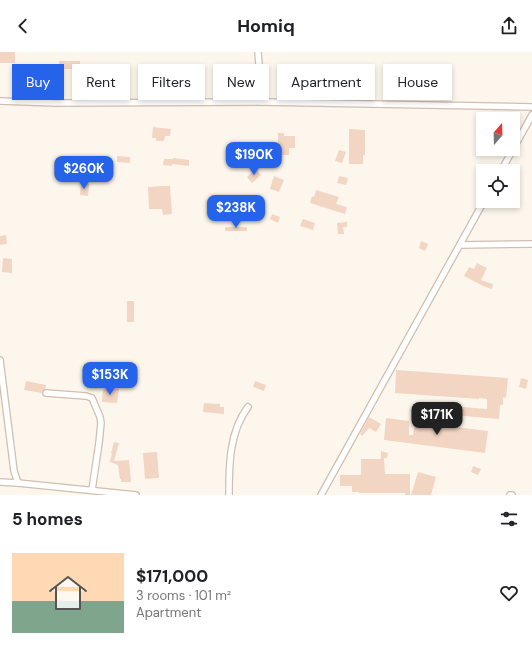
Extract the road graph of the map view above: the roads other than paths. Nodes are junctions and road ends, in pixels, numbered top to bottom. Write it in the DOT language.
graph roads {
  1 [pos="258,52"];
  2 [pos="0,101"];
  3 [pos="262,102"];
  4 [pos="532,107"];
  5 [pos="532,115"];
  6 [pos="505,164"];
  7 [pos="480,208"];
  8 [pos="532,244"];
  9 [pos="460,245"];
  10 [pos="0,360"];
  11 [pos="46,393"];
  12 [pos="248,407"];
  13 [pos="0,482"];
  14 [pos="18,483"];
  15 [pos="92,490"];
  16 [pos="136,495"];
  17 [pos="229,495"];
  18 [pos="321,495"];
  1 -- 3 [label="street"];
  2 -- 3 [label="street"];
  3 -- 4 [label="street"];
  5 -- 6 [label="street"];
  7 -- 9 [label="street"];
  8 -- 9 [label="street"];
  9 -- 18 [label="street"];
  10 -- 14 [label="street"];
  11 -- 15 [label="street"];
  12 -- 17 [label="street"];
  13 -- 14 [label="street"];
  14 -- 15 [label="street"];
  15 -- 16 [label="street"];
}
